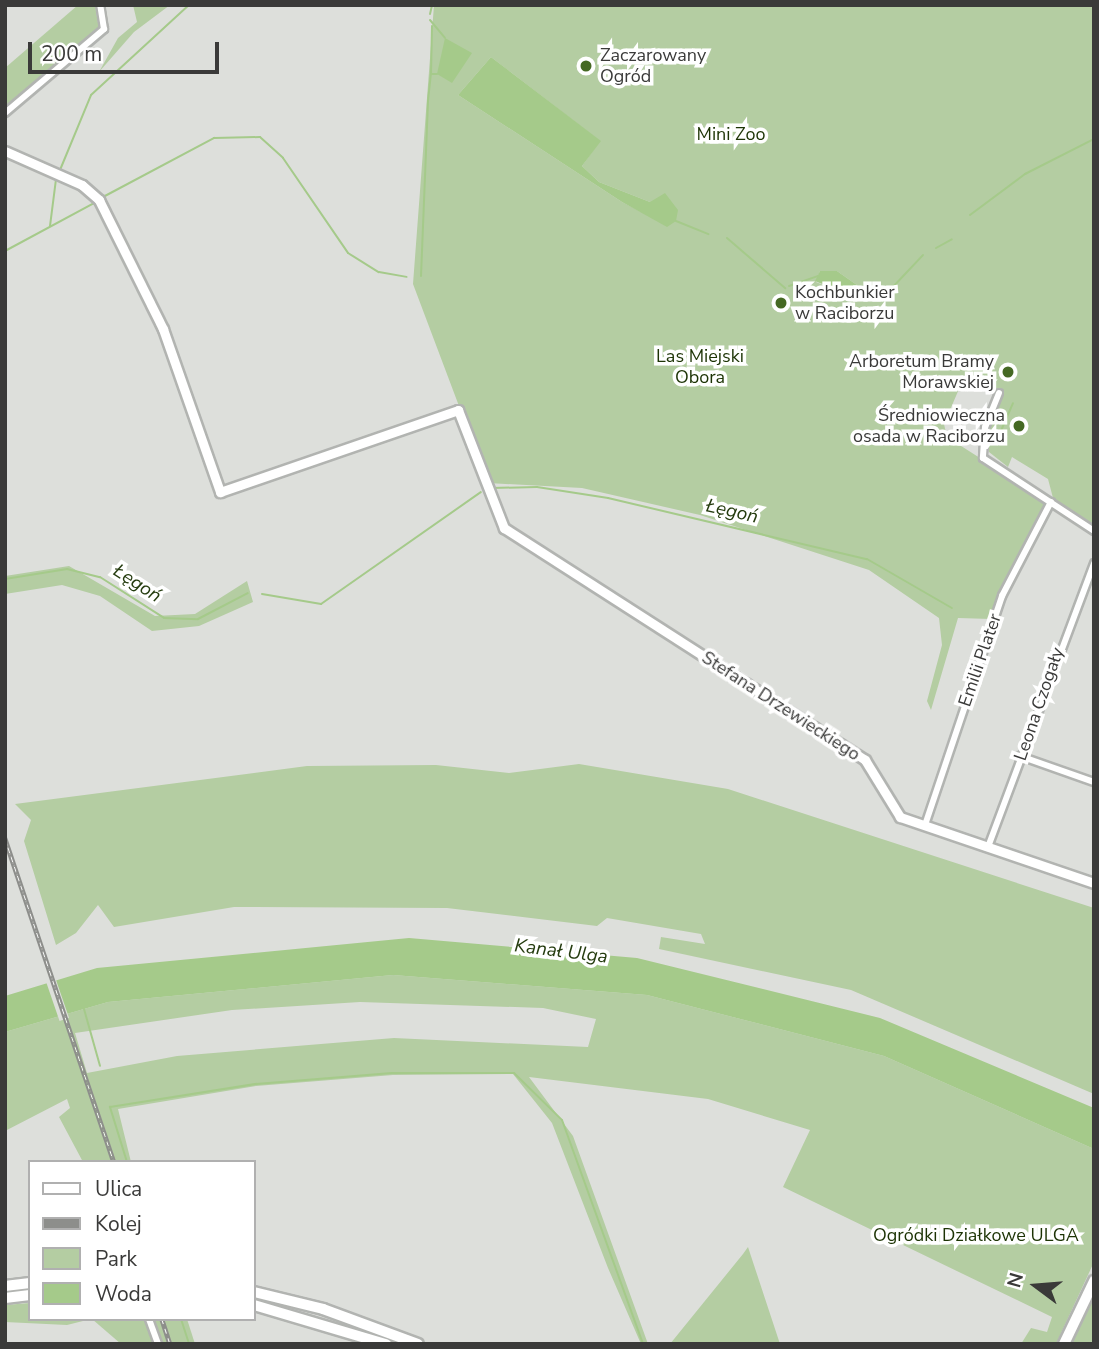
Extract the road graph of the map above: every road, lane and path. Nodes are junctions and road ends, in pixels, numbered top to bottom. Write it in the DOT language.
graph roads {
  1 [pos="100,5"];
  2 [pos="5,113"];
  3 [pos="5,151"];
  4 [pos="999,393"];
  5 [pos="1051,502"];
  6 [pos="1094,531"];
  7 [pos="1094,563"];
  8 [pos="1020,756"];
  9 [pos="1094,782"];
  10 [pos="925,825"];
  11 [pos="988,846"];
  12 [pos="1094,883"];
  13 [pos="1094,1281"];
  14 [pos="28,1283"];
  15 [pos="5,1286"];
  16 [pos="256,1293"];
  17 [pos="28,1295"];
  18 [pos="5,1298"];
  19 [pos="256,1306"];
  20 [pos="150,1321"];
  21 [pos="158,1344"];
  22 [pos="386,1344"];
  23 [pos="418,1344"];
  24 [pos="1065,1344"];
  1 -- 2 [label="street"];
  3 -- 10 [label="street, Stefana Drzewieckiego"];
  4 -- 5 [label="street"];
  5 -- 6 [label="street"];
  5 -- 10 [label="street, Emilii Plater"];
  7 -- 8 [label="street, Leona Czogały"];
  8 -- 9 [label="street"];
  8 -- 11 [label="street, Leona Czogały"];
  10 -- 11 [label="street, Stefana Drzewieckiego"];
  11 -- 12 [label="street, Stefana Drzewieckiego"];
  13 -- 24 [label="main road"];
  14 -- 15 [label="main road"];
  16 -- 23 [label="main road"];
  17 -- 18 [label="main road"];
  19 -- 22 [label="main road"];
  20 -- 21 [label="street"];
}
